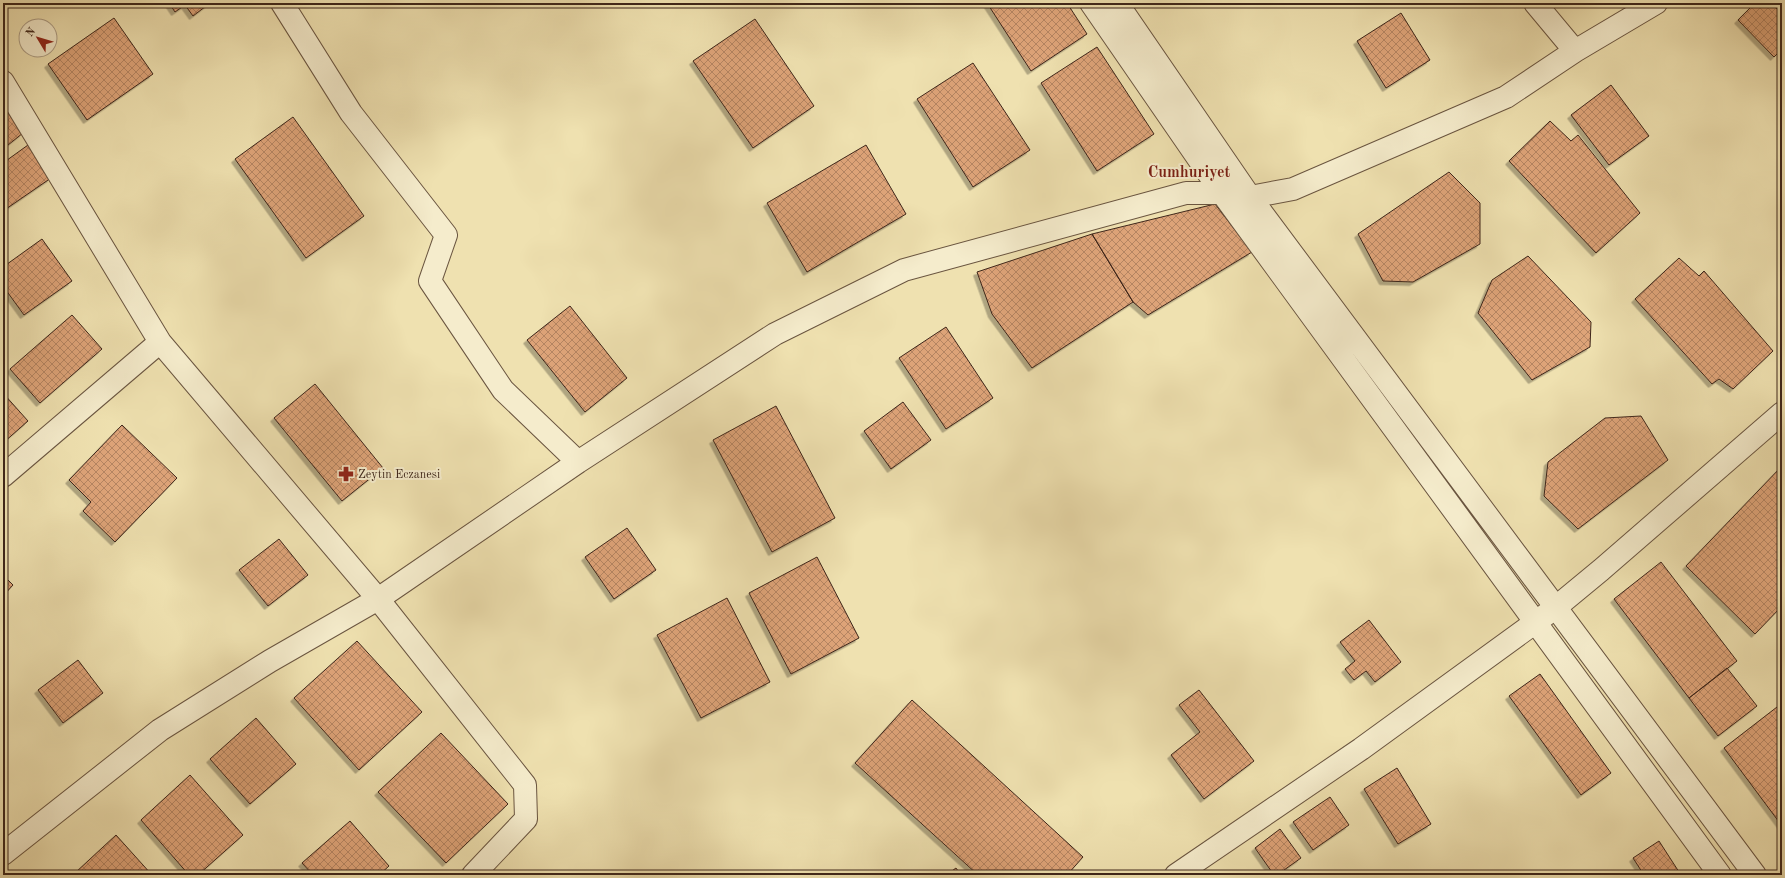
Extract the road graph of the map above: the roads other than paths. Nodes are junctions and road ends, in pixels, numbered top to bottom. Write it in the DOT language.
graph roads {
  1 [pos="282,3"];
  2 [pos="1091,3"];
  3 [pos="1117,3"];
  4 [pos="1535,3"];
  5 [pos="1656,3"];
  6 [pos="1575,51"];
  7 [pos="3,82"];
  8 [pos="1222,194"];
  9 [pos="1250,197"];
  10 [pos="160,342"];
  11 [pos="1782,413"];
  12 [pos="578,462"];
  13 [pos="3,476"];
  14 [pos="378,599"];
  15 [pos="1555,608"];
  16 [pos="1535,623"];
  17 [pos="3,854"];
  18 [pos="473,875"];
  19 [pos="1176,875"];
  20 [pos="1720,875"];
  21 [pos="1754,875"];
  1 -- 12 [label="street"];
  2 -- 8 [label="street"];
  3 -- 9 [label="street"];
  4 -- 6 [label="street"];
  5 -- 6 [label="street"];
  6 -- 9 [label="street"];
  7 -- 10 [label="street"];
  8 -- 9 [label="street"];
  8 -- 12 [label="street"];
  8 -- 16 [label="street"];
  9 -- 15 [label="street"];
  10 -- 13 [label="street"];
  10 -- 14 [label="street"];
  11 -- 15 [label="street"];
  12 -- 14 [label="street"];
  14 -- 17 [label="street"];
  14 -- 18 [label="street"];
  15 -- 16 [label="street"];
  15 -- 21 [label="street"];
  16 -- 19 [label="street"];
  16 -- 20 [label="street"];
}
